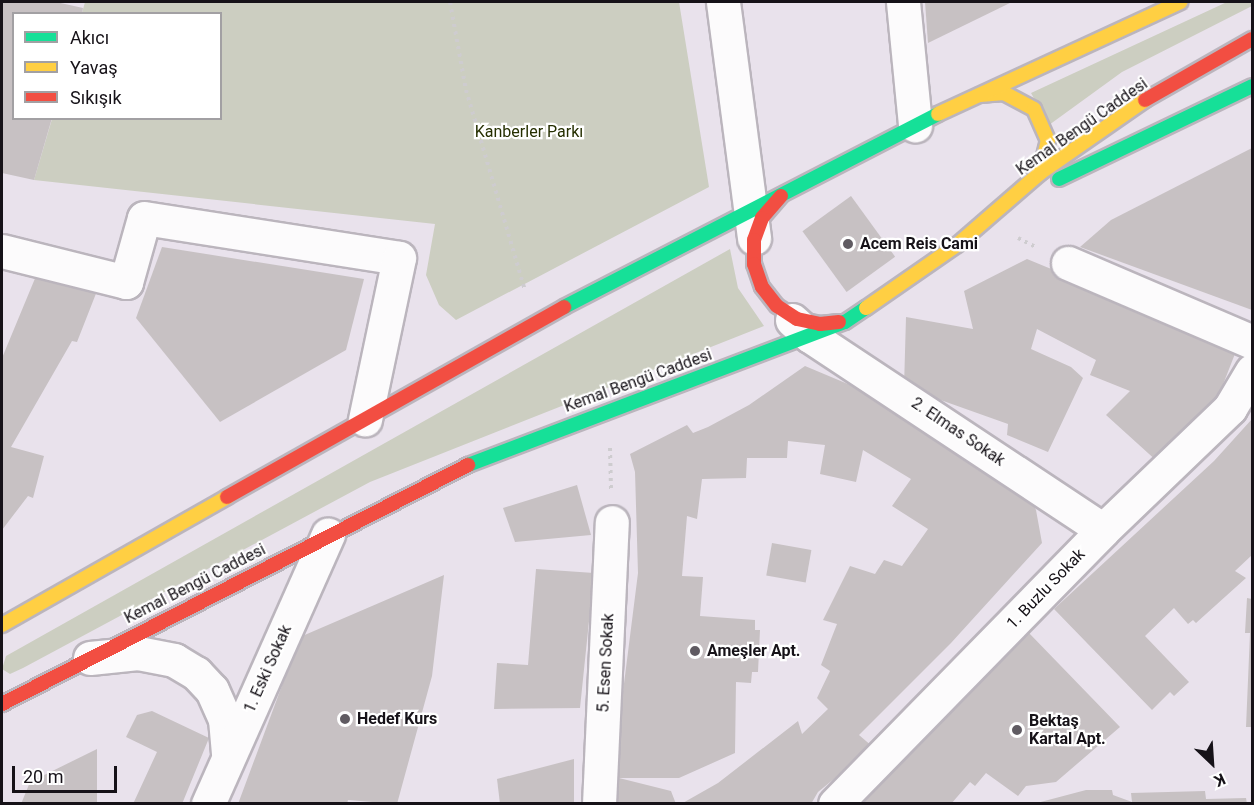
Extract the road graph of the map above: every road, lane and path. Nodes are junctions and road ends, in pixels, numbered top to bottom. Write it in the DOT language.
graph roads {
  1 [pos="450,2"];
  2 [pos="723,2"];
  3 [pos="903,2"];
  4 [pos="1179,2"];
  5 [pos="1252,39"];
  6 [pos="1252,86"];
  7 [pos="971,98"];
  8 [pos="915,125"];
  9 [pos="1040,173"];
  10 [pos="797,185"];
  11 [pos="1004,206"];
  12 [pos="985,222"];
  13 [pos="752,225"];
  14 [pos="2,251"];
  15 [pos="1068,263"];
  16 [pos="777,306"];
  17 [pos="535,322"];
  18 [pos="845,322"];
  19 [pos="810,336"];
  20 [pos="1252,342"];
  21 [pos="1252,371"];
  22 [pos="610,408"];
  23 [pos="365,418"];
  24 [pos="612,522"];
  25 [pos="1103,530"];
  26 [pos="328,535"];
  27 [pos="2,625"];
  28 [pos="89,658"];
  29 [pos="2,704"];
  30 [pos="228,757"];
  31 [pos="208,804"];
  32 [pos="599,804"];
  33 [pos="836,804"];
  1 -- 17 [label="path"];
  2 -- 13 [label="street"];
  3 -- 8 [label="street"];
  4 -- 7 [label="main road"];
  5 -- 9 [label="main road, Kemal Bengü Caddesi"];
  6 -- 11 [label="main road"];
  7 -- 8 [label="main road"];
  7 -- 9 [label="main road"];
  8 -- 10 [label="main road"];
  9 -- 11 [label="main road, Kemal Bengü Caddesi"];
  10 -- 13 [label="main road"];
  10 -- 13 [label="main road"];
  11 -- 12 [label="main road, Kemal Bengü Caddesi"];
  12 -- 15 [label="path"];
  12 -- 18 [label="main road, Kemal Bengü Caddesi"];
  13 -- 16 [label="main road"];
  13 -- 17 [label="main road"];
  14 -- 23 [label="street"];
  15 -- 20 [label="street"];
  16 -- 18 [label="main road"];
  16 -- 19 [label="street, 2. Elmas Sokak"];
  17 -- 23 [label="main road"];
  18 -- 19 [label="main road, Kemal Bengü Caddesi"];
  19 -- 22 [label="main road, Kemal Bengü Caddesi"];
  19 -- 25 [label="street, 2. Elmas Sokak"];
  21 -- 25 [label="street, 1. Buzlu Sokak"];
  22 -- 24 [label="path"];
  22 -- 26 [label="main road, Kemal Bengü Caddesi"];
  23 -- 27 [label="main road"];
  24 -- 32 [label="street, 5. Esen Sokak"];
  25 -- 33 [label="street, 1. Buzlu Sokak"];
  26 -- 28 [label="main road, Kemal Bengü Caddesi"];
  26 -- 30 [label="street, 1. Eski Sokak"];
  28 -- 29 [label="main road, Kemal Bengü Caddesi"];
  28 -- 30 [label="street"];
  30 -- 31 [label="street, 1. Eski Sokak"];
}
